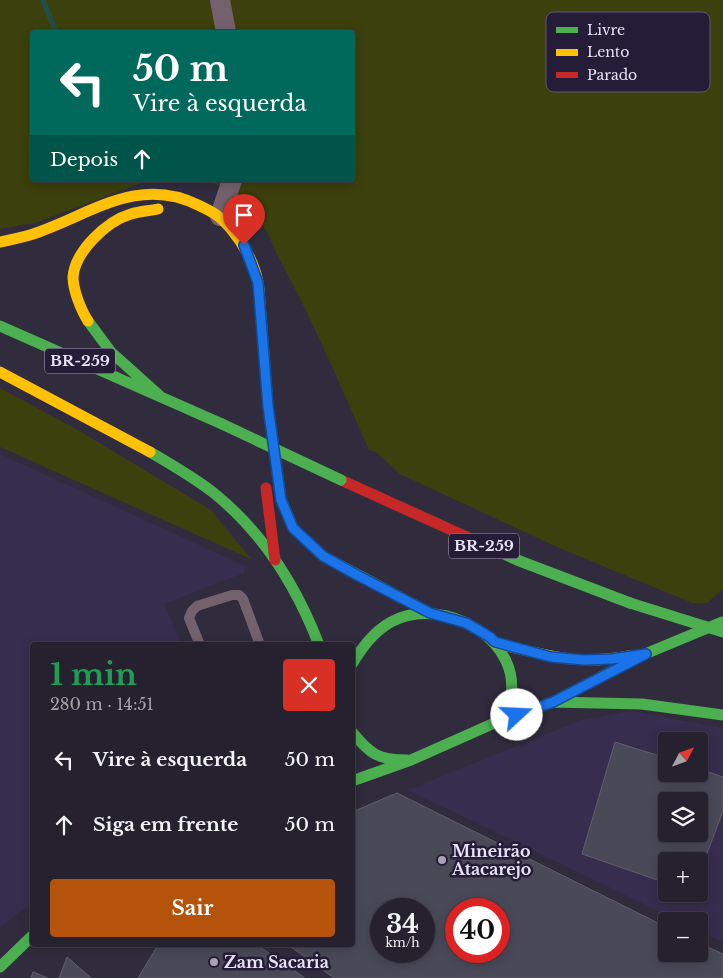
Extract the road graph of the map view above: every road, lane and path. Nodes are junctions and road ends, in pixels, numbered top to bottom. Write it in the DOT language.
graph roads {
  1 [pos="220,0"];
  2 [pos="226,30"];
  3 [pos="231,182"];
  4 [pos="172,210"];
  5 [pos="220,216"];
  6 [pos="0,242"];
  7 [pos="0,326"];
  8 [pos="0,372"];
  9 [pos="160,396"];
  10 [pos="260,432"];
  11 [pos="262,452"];
  12 [pos="265,481"];
  13 [pos="275,560"];
  14 [pos="430,613"];
  15 [pos="723,621"];
  16 [pos="723,632"];
  17 [pos="199,642"];
  18 [pos="259,642"];
  19 [pos="318,642"];
  20 [pos="495,642"];
  21 [pos="646,654"];
  22 [pos="355,659"];
  23 [pos="553,702"];
  24 [pos="723,715"];
  25 [pos="499,721"];
  26 [pos="355,736"];
  27 [pos="411,760"];
  28 [pos="355,780"];
  29 [pos="30,938"];
  30 [pos="0,967"];
  1 -- 2 [label="street"];
  3 -- 5 [label="street"];
  4 -- 9 [label="main road"];
  5 -- 6 [label="main road"];
  5 -- 14 [label="main road"];
  7 -- 9 [label="main road, BR-259"];
  8 -- 13 [label="main road"];
  9 -- 16 [label="main road, BR-259, bridge"];
  10 -- 11 [label="main road"];
  12 -- 13 [label="main road"];
  13 -- 19 [label="main road"];
  14 -- 20 [label="main road"];
  14 -- 22 [label="main road"];
  15 -- 21 [label="main road"];
  17 -- 18 [label="lane"];
  20 -- 21 [label="main road"];
  20 -- 25 [label="main road"];
  21 -- 23 [label="main road"];
  23 -- 24 [label="main road"];
  23 -- 25 [label="main road"];
  25 -- 27 [label="main road"];
  26 -- 27 [label="main road"];
  27 -- 28 [label="main road"];
  29 -- 30 [label="main road"];
}
